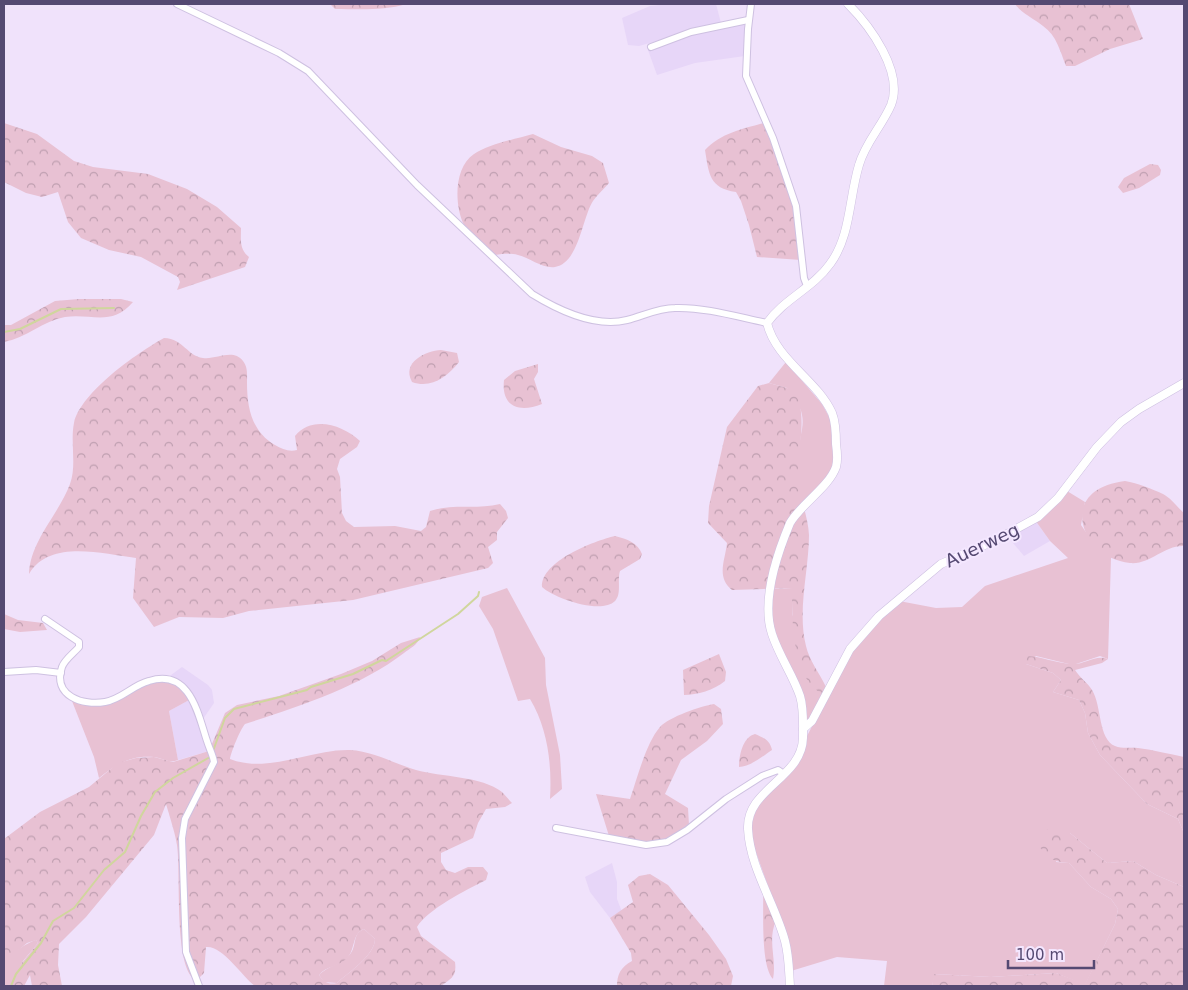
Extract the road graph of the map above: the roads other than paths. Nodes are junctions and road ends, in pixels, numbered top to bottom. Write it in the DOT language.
graph roads {
  1 [pos="177,4"];
  2 [pos="751,4"];
  3 [pos="848,4"];
  4 [pos="748,20"];
  5 [pos="651,47"];
  6 [pos="807,286"];
  7 [pos="767,324"];
  8 [pos="1184,383"];
  9 [pos="45,619"];
  10 [pos="4,672"];
  11 [pos="61,673"];
  12 [pos="803,728"];
  13 [pos="784,774"];
  14 [pos="556,828"];
  15 [pos="199,986"];
  16 [pos="790,986"];
  1 -- 7 [label="street"];
  2 -- 4 [label="street"];
  3 -- 6 [label="street"];
  4 -- 5 [label="street"];
  4 -- 6 [label="street"];
  6 -- 7 [label="street"];
  7 -- 12 [label="street"];
  8 -- 12 [label="street, Auerweg"];
  9 -- 11 [label="street"];
  10 -- 11 [label="street"];
  11 -- 15 [label="street"];
  12 -- 13 [label="street"];
  13 -- 14 [label="street"];
  13 -- 16 [label="street"];
}
